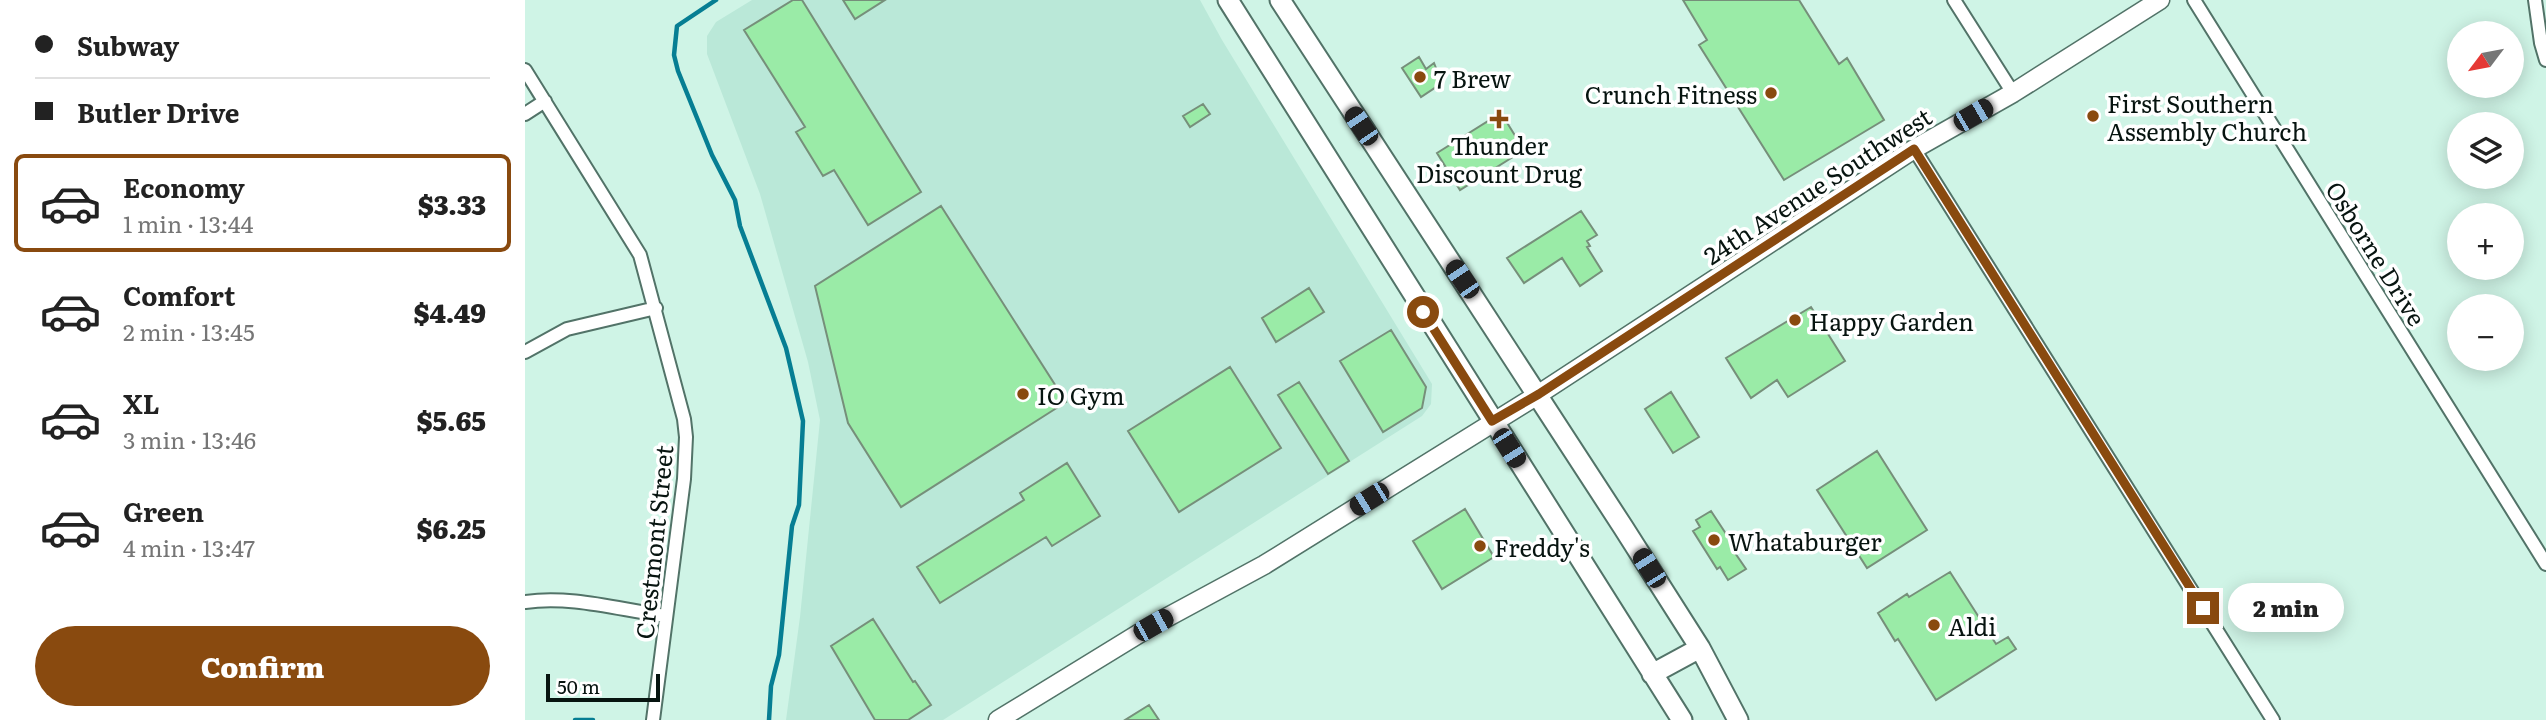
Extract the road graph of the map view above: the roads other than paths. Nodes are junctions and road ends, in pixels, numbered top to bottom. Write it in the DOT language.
graph roads {
  1 [pos="1228,0"];
  2 [pos="1280,0"];
  3 [pos="1954,0"];
  4 [pos="2160,0"];
  5 [pos="2194,0"];
  6 [pos="2535,0"];
  7 [pos="2546,60"];
  8 [pos="525,70"];
  9 [pos="2013,93"];
  10 [pos="545,102"];
  11 [pos="525,114"];
  12 [pos="1914,149"];
  13 [pos="656,308"];
  14 [pos="525,352"];
  15 [pos="1539,394"];
  16 [pos="1492,421"];
  17 [pos="2546,564"];
  18 [pos="525,602"];
  19 [pos="666,616"];
  20 [pos="1700,648"];
  21 [pos="1651,674"];
  22 [pos="653,720"];
  23 [pos="998,720"];
  24 [pos="1682,720"];
  25 [pos="1738,720"];
  26 [pos="2273,720"];
  1 -- 16 [label="main road"];
  2 -- 15 [label="main road"];
  3 -- 9 [label="street"];
  4 -- 9 [label="main road, 24th Avenue Southwest"];
  5 -- 17 [label="street, Osborne Drive"];
  6 -- 7 [label="street"];
  8 -- 10 [label="street, Crestmont Street"];
  9 -- 12 [label="main road, 24th Avenue Southwest"];
  10 -- 11 [label="street"];
  10 -- 13 [label="street, Crestmont Street"];
  12 -- 15 [label="main road, 24th Avenue Southwest"];
  12 -- 26 [label="street"];
  13 -- 14 [label="street"];
  13 -- 19 [label="street, Crestmont Street"];
  15 -- 16 [label="main road, 24th Avenue Southwest"];
  15 -- 20 [label="main road"];
  16 -- 21 [label="main road"];
  16 -- 23 [label="main road, 24th Avenue Southwest"];
  18 -- 19 [label="street"];
  19 -- 22 [label="street, Crestmont Street"];
  20 -- 21 [label="main road"];
  20 -- 25 [label="main road"];
  21 -- 24 [label="main road"];
}
